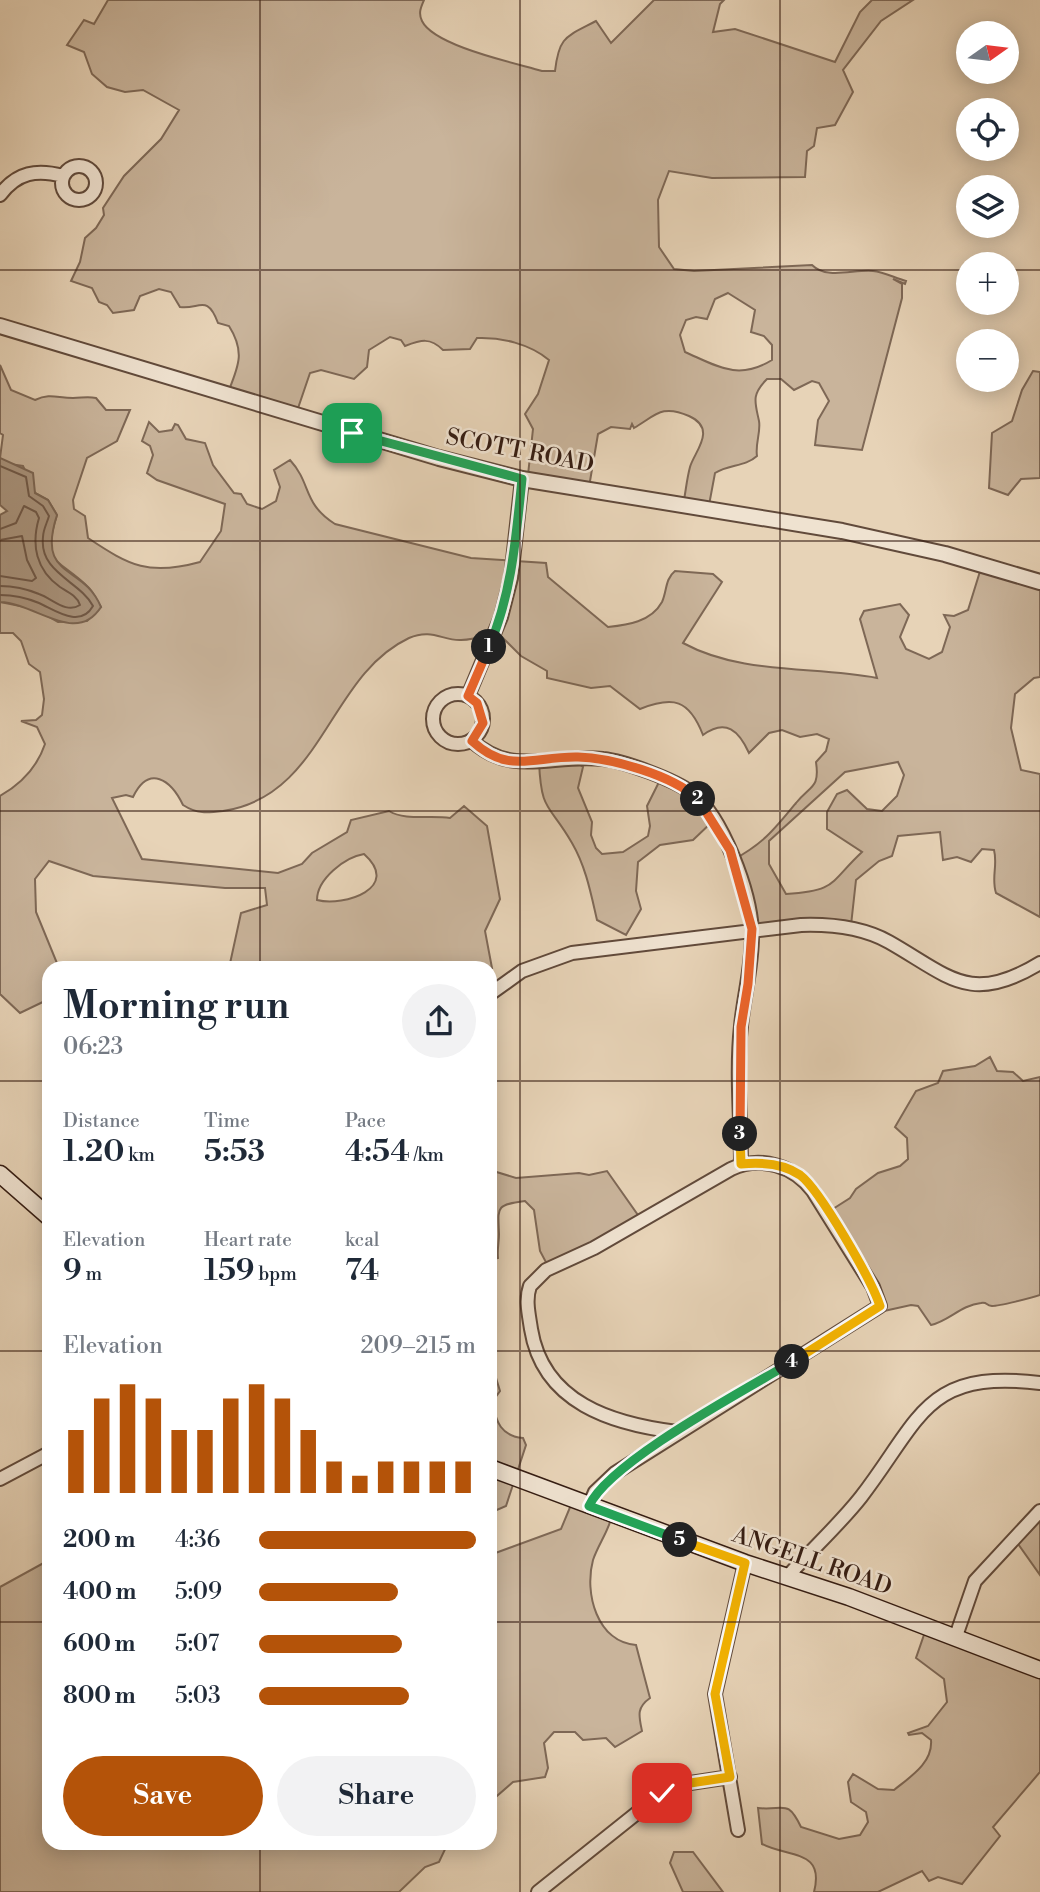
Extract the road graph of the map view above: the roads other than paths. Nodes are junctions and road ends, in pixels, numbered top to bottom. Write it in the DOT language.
graph roads {
  1 [pos="63,176"];
  2 [pos="0,195"];
  3 [pos="0,326"];
  4 [pos="522,479"];
  5 [pos="1040,582"];
  6 [pos="468,696"];
  7 [pos="472,741"];
  8 [pos="752,929"];
  9 [pos="1040,963"];
  10 [pos="497,989"];
  11 [pos="741,1164"];
  12 [pos="0,1174"];
  13 [pos="42,1211"];
  14 [pos="1040,1383"];
  15 [pos="677,1432"];
  16 [pos="42,1457"];
  17 [pos="497,1471"];
  18 [pos="0,1479"];
  19 [pos="589,1506"];
  20 [pos="1040,1511"];
  21 [pos="745,1563"];
  22 [pos="788,1576"];
  23 [pos="956,1636"];
  24 [pos="1040,1670"];
  25 [pos="730,1777"];
  26 [pos="738,1830"];
  27 [pos="538,1892"];
  1 -- 2 [label="street"];
  3 -- 4 [label="street, SCOTT ROAD"];
  4 -- 5 [label="street, SCOTT ROAD"];
  4 -- 6 [label="street"];
  6 -- 7 [label="street"];
  6 -- 7 [label="street"];
  7 -- 8 [label="street"];
  8 -- 9 [label="street"];
  8 -- 10 [label="street"];
  8 -- 11 [label="street"];
  11 -- 15 [label="street"];
  11 -- 15 [label="street"];
  12 -- 13 [label="main road"];
  14 -- 22 [label="street"];
  15 -- 19 [label="street"];
  16 -- 18 [label="street"];
  17 -- 19 [label="main road, ANGELL ROAD"];
  19 -- 21 [label="main road, ANGELL ROAD"];
  20 -- 23 [label="street"];
  21 -- 22 [label="main road, ANGELL ROAD"];
  21 -- 25 [label="street"];
  22 -- 23 [label="main road, ANGELL ROAD"];
  23 -- 24 [label="main road, ANGELL ROAD"];
  25 -- 26 [label="street"];
  25 -- 27 [label="street"];
}
